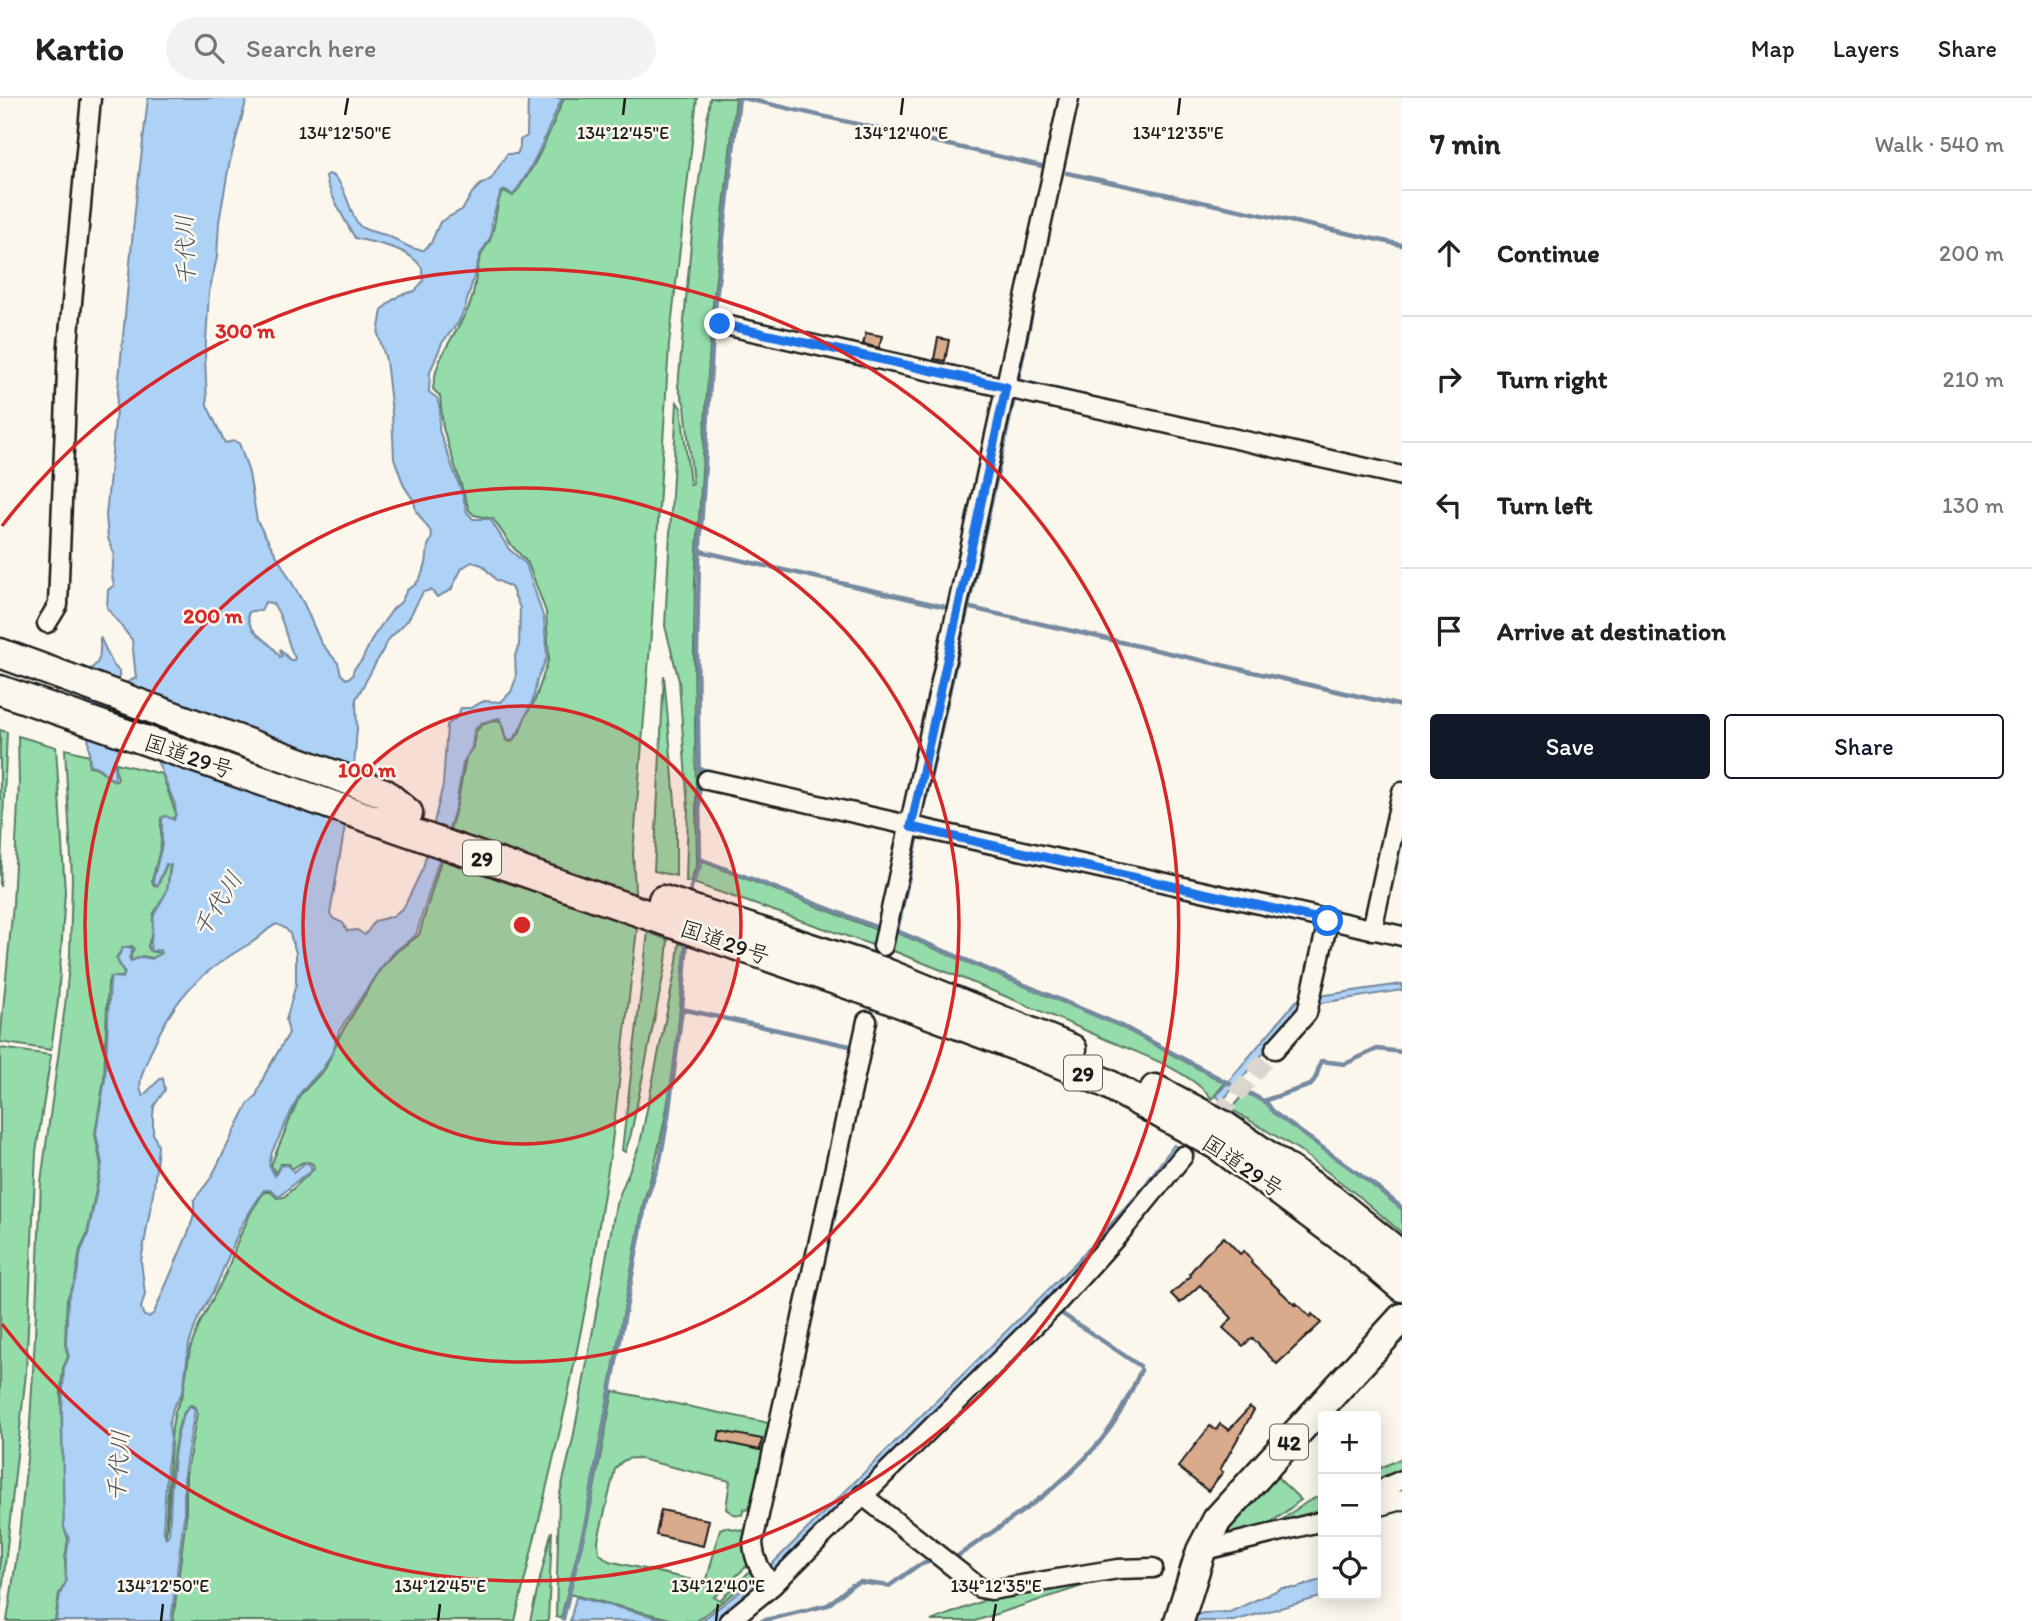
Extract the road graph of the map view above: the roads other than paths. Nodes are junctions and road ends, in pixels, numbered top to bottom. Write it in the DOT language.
graph roads {
  1 [pos="91,98"];
  2 [pos="1069,98"];
  3 [pos="720,324"];
  4 [pos="1006,387"];
  5 [pos="1402,477"];
  6 [pos="47,623"];
  7 [pos="0,653"];
  8 [pos="3,692"];
  9 [pos="706,780"];
  10 [pos="1402,792"];
  11 [pos="408,813"];
  12 [pos="911,827"];
  13 [pos="1328,921"];
  14 [pos="1372,930"];
  15 [pos="723,931"];
  16 [pos="1402,936"];
  17 [pos="883,946"];
  18 [pos="867,1021"];
  19 [pos="1275,1049"];
  20 [pos="1183,1156"];
  21 [pos="1402,1256"];
  22 [pos="1402,1287"];
  23 [pos="1402,1318"];
  24 [pos="1402,1480"];
  25 [pos="1381,1492"];
  26 [pos="862,1496"];
  27 [pos="1402,1500"];
  28 [pos="1381,1506"];
  29 [pos="1318,1523"];
  30 [pos="1197,1563"];
  31 [pos="1153,1568"];
  32 [pos="772,1586"];
  33 [pos="729,1621"];
  34 [pos="1179,1621"];
  1 -- 6 [label="street"];
  2 -- 4 [label="street"];
  3 -- 4 [label="street"];
  4 -- 5 [label="street"];
  4 -- 12 [label="street"];
  7 -- 11 [label="main road, 29"];
  8 -- 11 [label="main road, 国道29号 / 29"];
  8 -- 15 [label="main road, 国道29号 / 29"];
  9 -- 12 [label="street"];
  10 -- 14 [label="street"];
  11 -- 15 [label="main road, 国道29号 / 29"];
  12 -- 13 [label="street"];
  12 -- 17 [label="street"];
  13 -- 14 [label="street"];
  13 -- 19 [label="street"];
  14 -- 16 [label="street"];
  15 -- 21 [label="main road, 国道29号 / 29"];
  15 -- 22 [label="main road, 国道29号 / 29"];
  18 -- 32 [label="street"];
  20 -- 26 [label="street"];
  23 -- 30 [label="main road, 42"];
  24 -- 25 [label="street"];
  26 -- 31 [label="street"];
  26 -- 32 [label="street"];
  27 -- 28 [label="street"];
  29 -- 30 [label="street"];
  30 -- 34 [label="main road, 42"];
  32 -- 33 [label="street"];
}
